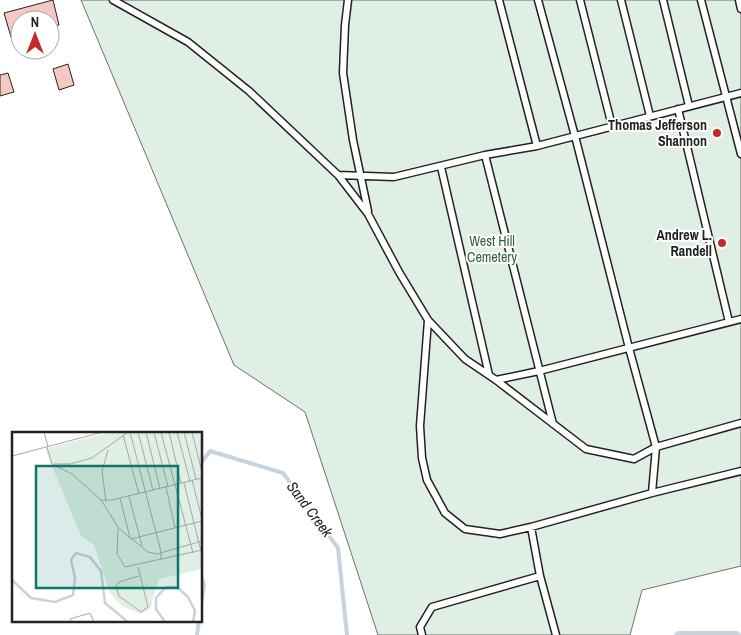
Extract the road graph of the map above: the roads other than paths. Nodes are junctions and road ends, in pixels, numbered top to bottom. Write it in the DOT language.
graph roads {
  1 [pos="113,0"];
  2 [pos="348,0"];
  3 [pos="499,0"];
  4 [pos="538,0"];
  5 [pos="580,0"];
  6 [pos="621,0"];
  7 [pos="663,0"];
  8 [pos="702,0"];
  9 [pos="739,0"];
  10 [pos="741,9"];
  11 [pos="741,93"];
  12 [pos="726,97"];
  13 [pos="689,106"];
  14 [pos="678,109"];
  15 [pos="650,116"];
  16 [pos="612,126"];
  17 [pos="575,136"];
  18 [pos="537,146"];
  19 [pos="741,154"];
  20 [pos="485,155"];
  21 [pos="441,166"];
  22 [pos="338,175"];
  23 [pos="361,176"];
  24 [pos="368,214"];
  25 [pos="741,319"];
  26 [pos="428,320"];
  27 [pos="728,322"];
  28 [pos="629,348"];
  29 [pos="539,371"];
  30 [pos="489,375"];
  31 [pos="496,380"];
  32 [pos="741,423"];
  33 [pos="553,424"];
  34 [pos="656,447"];
  35 [pos="741,471"];
  36 [pos="652,493"];
  37 [pos="531,527"];
  38 [pos="540,576"];
  39 [pos="422,635"];
  40 [pos="556,635"];
  1 -- 22 [label="lane"];
  2 -- 23 [label="lane"];
  3 -- 18 [label="lane"];
  4 -- 17 [label="lane"];
  5 -- 16 [label="lane"];
  6 -- 15 [label="lane"];
  7 -- 13 [label="lane"];
  8 -- 12 [label="lane"];
  9 -- 10 [label="lane"];
  11 -- 12 [label="lane"];
  12 -- 13 [label="lane"];
  12 -- 19 [label="lane"];
  13 -- 14 [label="lane"];
  14 -- 15 [label="lane"];
  14 -- 27 [label="lane"];
  15 -- 16 [label="lane"];
  16 -- 17 [label="lane"];
  17 -- 18 [label="lane"];
  17 -- 28 [label="lane"];
  18 -- 20 [label="lane"];
  20 -- 21 [label="lane"];
  20 -- 29 [label="lane"];
  21 -- 23 [label="lane"];
  21 -- 30 [label="lane"];
  22 -- 23 [label="lane"];
  22 -- 24 [label="lane"];
  23 -- 24 [label="lane"];
  24 -- 26 [label="lane"];
  25 -- 27 [label="lane"];
  26 -- 30 [label="lane"];
  26 -- 37 [label="lane"];
  27 -- 28 [label="lane"];
  28 -- 29 [label="lane"];
  28 -- 34 [label="lane"];
  29 -- 31 [label="lane"];
  29 -- 33 [label="lane"];
  30 -- 31 [label="lane"];
  31 -- 33 [label="lane"];
  32 -- 34 [label="lane"];
  33 -- 34 [label="lane"];
  34 -- 36 [label="lane"];
  35 -- 36 [label="lane"];
  36 -- 37 [label="lane"];
  37 -- 38 [label="lane"];
  38 -- 39 [label="lane"];
  38 -- 40 [label="lane"];
}
